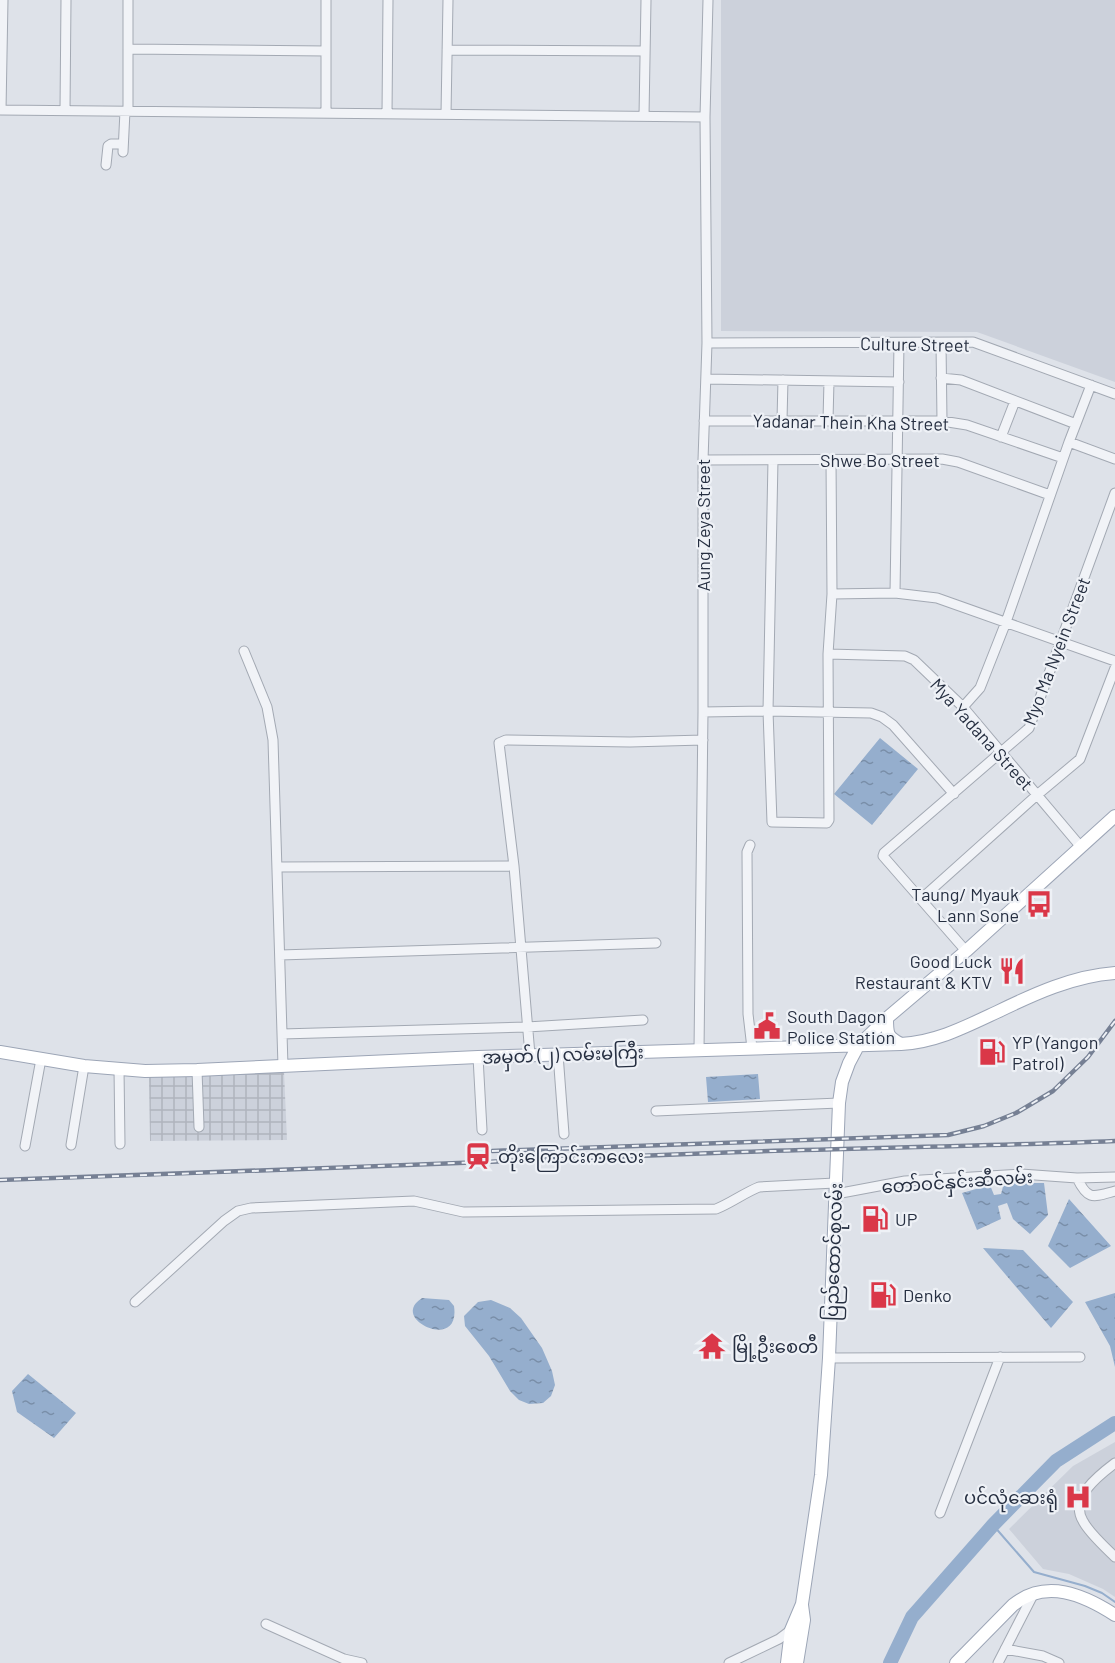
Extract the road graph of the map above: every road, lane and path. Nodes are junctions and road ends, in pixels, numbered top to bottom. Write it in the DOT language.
graph roads {
  1 [pos="3,0"];
  2 [pos="66,0"];
  3 [pos="128,0"];
  4 [pos="326,0"];
  5 [pos="388,0"];
  6 [pos="448,0"];
  7 [pos="646,0"];
  8 [pos="708,0"];
  9 [pos="1,49"];
  10 [pos="128,49"];
  11 [pos="447,50"];
  12 [pos="326,51"];
  13 [pos="645,51"];
  14 [pos="0,110"];
  15 [pos="65,110"];
  16 [pos="126,111"];
  17 [pos="326,113"];
  18 [pos="387,114"];
  19 [pos="446,114"];
  20 [pos="644,116"];
  21 [pos="705,117"];
  22 [pos="106,165"];
  23 [pos="707,343"];
  24 [pos="899,343"];
  25 [pos="941,343"];
  26 [pos="942,378"];
  27 [pos="707,379"];
  28 [pos="783,380"];
  29 [pos="829,381"];
  30 [pos="898,382"];
  31 [pos="1091,385"];
  32 [pos="1115,394"];
  33 [pos="1015,400"];
  34 [pos="782,420"];
  35 [pos="828,420"];
  36 [pos="898,420"];
  37 [pos="704,421"];
  38 [pos="942,421"];
  39 [pos="1076,424"];
  40 [pos="1001,437"];
  41 [pos="1069,442"];
  42 [pos="1063,458"];
  43 [pos="897,459"];
  44 [pos="1115,459"];
  45 [pos="703,460"];
  46 [pos="773,460"];
  47 [pos="831,460"];
  48 [pos="1115,494"];
  49 [pos="1050,495"];
  50 [pos="895,593"];
  51 [pos="832,594"];
  52 [pos="1006,622"];
  53 [pos="1061,643"];
  54 [pos="244,651"];
  55 [pos="828,654"];
  56 [pos="1115,661"];
  57 [pos="1115,668"];
  58 [pos="963,707"];
  59 [pos="768,711"];
  60 [pos="828,711"];
  61 [pos="703,712"];
  62 [pos="703,740"];
  63 [pos="1001,752"];
  64 [pos="954,794"];
  65 [pos="1037,795"];
  66 [pos="1115,816"];
  67 [pos="750,845"];
  68 [pos="1081,847"];
  69 [pos="514,866"];
  70 [pos="277,867"];
  71 [pos="921,899"];
  72 [pos="656,943"];
  73 [pos="521,948"];
  74 [pos="966,951"];
  75 [pos="280,955"];
  76 [pos="1115,973"];
  77 [pos="887,1018"];
  78 [pos="643,1020"];
  79 [pos="527,1027"];
  80 [pos="282,1034"];
  81 [pos="901,1044"];
  82 [pos="858,1046"];
  83 [pos="752,1048"];
  84 [pos="699,1050"];
  85 [pos="0,1052"];
  86 [pos="558,1054"];
  87 [pos="530,1055"];
  88 [pos="478,1057"];
  89 [pos="41,1059"];
  90 [pos="84,1066"];
  91 [pos="283,1066"];
  92 [pos="119,1069"];
  93 [pos="197,1070"];
  94 [pos="839,1103"];
  95 [pos="656,1111"];
  96 [pos="200,1127"];
  97 [pos="482,1130"];
  98 [pos="564,1134"];
  99 [pos="120,1144"];
  100 [pos="71,1145"];
  101 [pos="25,1146"];
  102 [pos="1115,1177"];
  103 [pos="1077,1178"];
  104 [pos="836,1189"];
  105 [pos="1114,1193"];
  106 [pos="135,1302"];
  107 [pos="1000,1357"];
  108 [pos="1080,1357"];
  109 [pos="829,1358"];
  110 [pos="1115,1463"];
  111 [pos="940,1513"];
  112 [pos="1115,1557"];
  113 [pos="1034,1593"];
  114 [pos="802,1604"];
  115 [pos="1115,1616"];
  116 [pos="266,1624"];
  117 [pos="791,1630"];
  118 [pos="1005,1649"];
  119 [pos="362,1663"];
  120 [pos="729,1663"];
  121 [pos="786,1663"];
  122 [pos="797,1663"];
  123 [pos="956,1663"];
  124 [pos="998,1663"];
  125 [pos="1059,1663"];
  1 -- 9 [label="street"];
  2 -- 15 [label="street"];
  3 -- 10 [label="street"];
  4 -- 12 [label="street"];
  5 -- 18 [label="street"];
  6 -- 11 [label="street"];
  7 -- 13 [label="street"];
  8 -- 21 [label="street, Aung Zeya Street"];
  9 -- 14 [label="street"];
  10 -- 12 [label="street"];
  10 -- 16 [label="street"];
  11 -- 13 [label="street"];
  11 -- 19 [label="street"];
  12 -- 17 [label="street"];
  13 -- 20 [label="street"];
  14 -- 15 [label="street"];
  15 -- 16 [label="street"];
  16 -- 17 [label="street"];
  16 -- 22 [label="street"];
  17 -- 18 [label="street"];
  18 -- 19 [label="street"];
  19 -- 20 [label="street"];
  20 -- 21 [label="street"];
  21 -- 23 [label="street, Aung Zeya Street"];
  23 -- 24 [label="street, Culture Street"];
  23 -- 27 [label="street, Aung Zeya Street"];
  24 -- 25 [label="street, Culture Street"];
  24 -- 30 [label="street"];
  25 -- 26 [label="street"];
  25 -- 31 [label="street, Culture Street"];
  26 -- 33 [label="street"];
  26 -- 38 [label="street"];
  27 -- 28 [label="street"];
  27 -- 37 [label="street, Aung Zeya Street"];
  28 -- 29 [label="street"];
  28 -- 34 [label="street"];
  29 -- 30 [label="street"];
  29 -- 35 [label="street"];
  30 -- 36 [label="street"];
  31 -- 32 [label="street, Culture Street"];
  31 -- 39 [label="street"];
  33 -- 39 [label="street"];
  33 -- 40 [label="street"];
  34 -- 35 [label="street, Yadanar Thein Kha Street"];
  34 -- 37 [label="street, Yadanar Thein Kha Street"];
  35 -- 36 [label="street, Yadanar Thein Kha Street"];
  36 -- 38 [label="street, Yadanar Thein Kha Street"];
  36 -- 43 [label="street"];
  37 -- 45 [label="street, Aung Zeya Street"];
  38 -- 40 [label="street, Yadanar Thein Kha Street"];
  39 -- 41 [label="street"];
  40 -- 42 [label="street, Yadanar Thein Kha Street"];
  41 -- 42 [label="street"];
  41 -- 44 [label="street"];
  42 -- 49 [label="street"];
  43 -- 47 [label="street, Shwe Bo Street"];
  43 -- 49 [label="street, Shwe Bo Street"];
  43 -- 50 [label="street"];
  45 -- 46 [label="street, Shwe Bo Street"];
  45 -- 61 [label="street, Aung Zeya Street"];
  46 -- 47 [label="street, Shwe Bo Street"];
  46 -- 59 [label="street"];
  47 -- 51 [label="street"];
  48 -- 53 [label="street, Myo Ma Nyein Street"];
  49 -- 52 [label="street"];
  50 -- 51 [label="street"];
  50 -- 52 [label="street"];
  51 -- 55 [label="street"];
  52 -- 53 [label="street"];
  52 -- 58 [label="street"];
  53 -- 56 [label="street"];
  53 -- 63 [label="street, Myo Ma Nyein Street"];
  54 -- 70 [label="street"];
  55 -- 58 [label="street, Mya Yadana Street"];
  55 -- 60 [label="street"];
  57 -- 65 [label="street"];
  58 -- 63 [label="street, Mya Yadana Street"];
  59 -- 60 [label="street"];
  59 -- 60 [label="street"];
  59 -- 61 [label="street"];
  60 -- 64 [label="street"];
  61 -- 62 [label="street, Aung Zeya Street"];
  62 -- 69 [label="street"];
  62 -- 84 [label="street, Aung Zeya Street"];
  63 -- 64 [label="street, Myo Ma Nyein Street"];
  63 -- 65 [label="street, Mya Yadana Street"];
  64 -- 71 [label="street, Myo Ma Nyein Street"];
  65 -- 68 [label="street, Mya Yadana Street"];
  65 -- 71 [label="street"];
  66 -- 68 [label="main road"];
  67 -- 83 [label="street"];
  68 -- 74 [label="main road"];
  69 -- 70 [label="street"];
  69 -- 73 [label="street"];
  70 -- 75 [label="street"];
  71 -- 74 [label="street"];
  72 -- 73 [label="street"];
  73 -- 75 [label="street"];
  73 -- 79 [label="street"];
  74 -- 77 [label="main road"];
  75 -- 80 [label="street"];
  76 -- 81 [label="main road, အမှတ် (၂) လမ်းမကြီး"];
  77 -- 81 [label="main road"];
  77 -- 82 [label="main road"];
  78 -- 79 [label="street"];
  79 -- 80 [label="street"];
  79 -- 87 [label="street"];
  80 -- 91 [label="street"];
  81 -- 82 [label="main road, အမှတ် (၂) လမ်းမကြီး"];
  82 -- 83 [label="main road, အမှတ် (၂) လမ်းမကြီး"];
  82 -- 94 [label="main road, ပြည်ထောင်စုလမ်း"];
  83 -- 84 [label="main road, အမှတ် (၂) လမ်းမကြီး"];
  84 -- 86 [label="main road, အမှတ် (၂) လမ်းမကြီး"];
  85 -- 89 [label="main road, အမှတ် (၂) လမ်းမကြီး"];
  86 -- 87 [label="main road, အမှတ် (၂) လမ်းမကြီး"];
  86 -- 98 [label="street"];
  87 -- 88 [label="main road, အမှတ် (၂) လမ်းမကြီး"];
  88 -- 91 [label="main road, အမှတ် (၂) လမ်းမကြီး"];
  88 -- 97 [label="street"];
  89 -- 90 [label="main road, အမှတ် (၂) လမ်းမကြီး"];
  89 -- 101 [label="street"];
  90 -- 92 [label="main road, အမှတ် (၂) လမ်းမကြီး"];
  90 -- 100 [label="street"];
  91 -- 93 [label="main road, အမှတ် (၂) လမ်းမကြီး"];
  92 -- 93 [label="main road, အမှတ် (၂) လမ်းမကြီး"];
  92 -- 99 [label="street"];
  93 -- 96 [label="street"];
  94 -- 95 [label="street"];
  94 -- 104 [label="main road, ပြည်ထောင်စုလမ်း"];
  102 -- 103 [label="street, တော်ဝင်နှင်းဆီလမ်း"];
  103 -- 104 [label="street, တော်ဝင်နှင်းဆီလမ်း"];
  103 -- 105 [label="street"];
  104 -- 106 [label="street, တော်ဝင်နှင်းဆီလမ်း"];
  104 -- 109 [label="main road, ပြည်ထောင်စုလမ်း"];
  107 -- 108 [label="street"];
  107 -- 109 [label="street"];
  107 -- 111 [label="street"];
  109 -- 114 [label="main road, ပြည်ထောင်စုလမ်း"];
  110 -- 112 [label="street"];
  113 -- 115 [label="main road"];
  113 -- 118 [label="street"];
  113 -- 123 [label="main road"];
  114 -- 117 [label="main road, ပြည်ထောင်စုလမ်း"];
  114 -- 122 [label="main road, ပြည်ထောင်စုလမ်း"];
  116 -- 119 [label="street"];
  117 -- 120 [label="street"];
  117 -- 121 [label="main road, ပြည်ထောင်စုလမ်း"];
  118 -- 124 [label="street"];
  118 -- 125 [label="street"];
}
